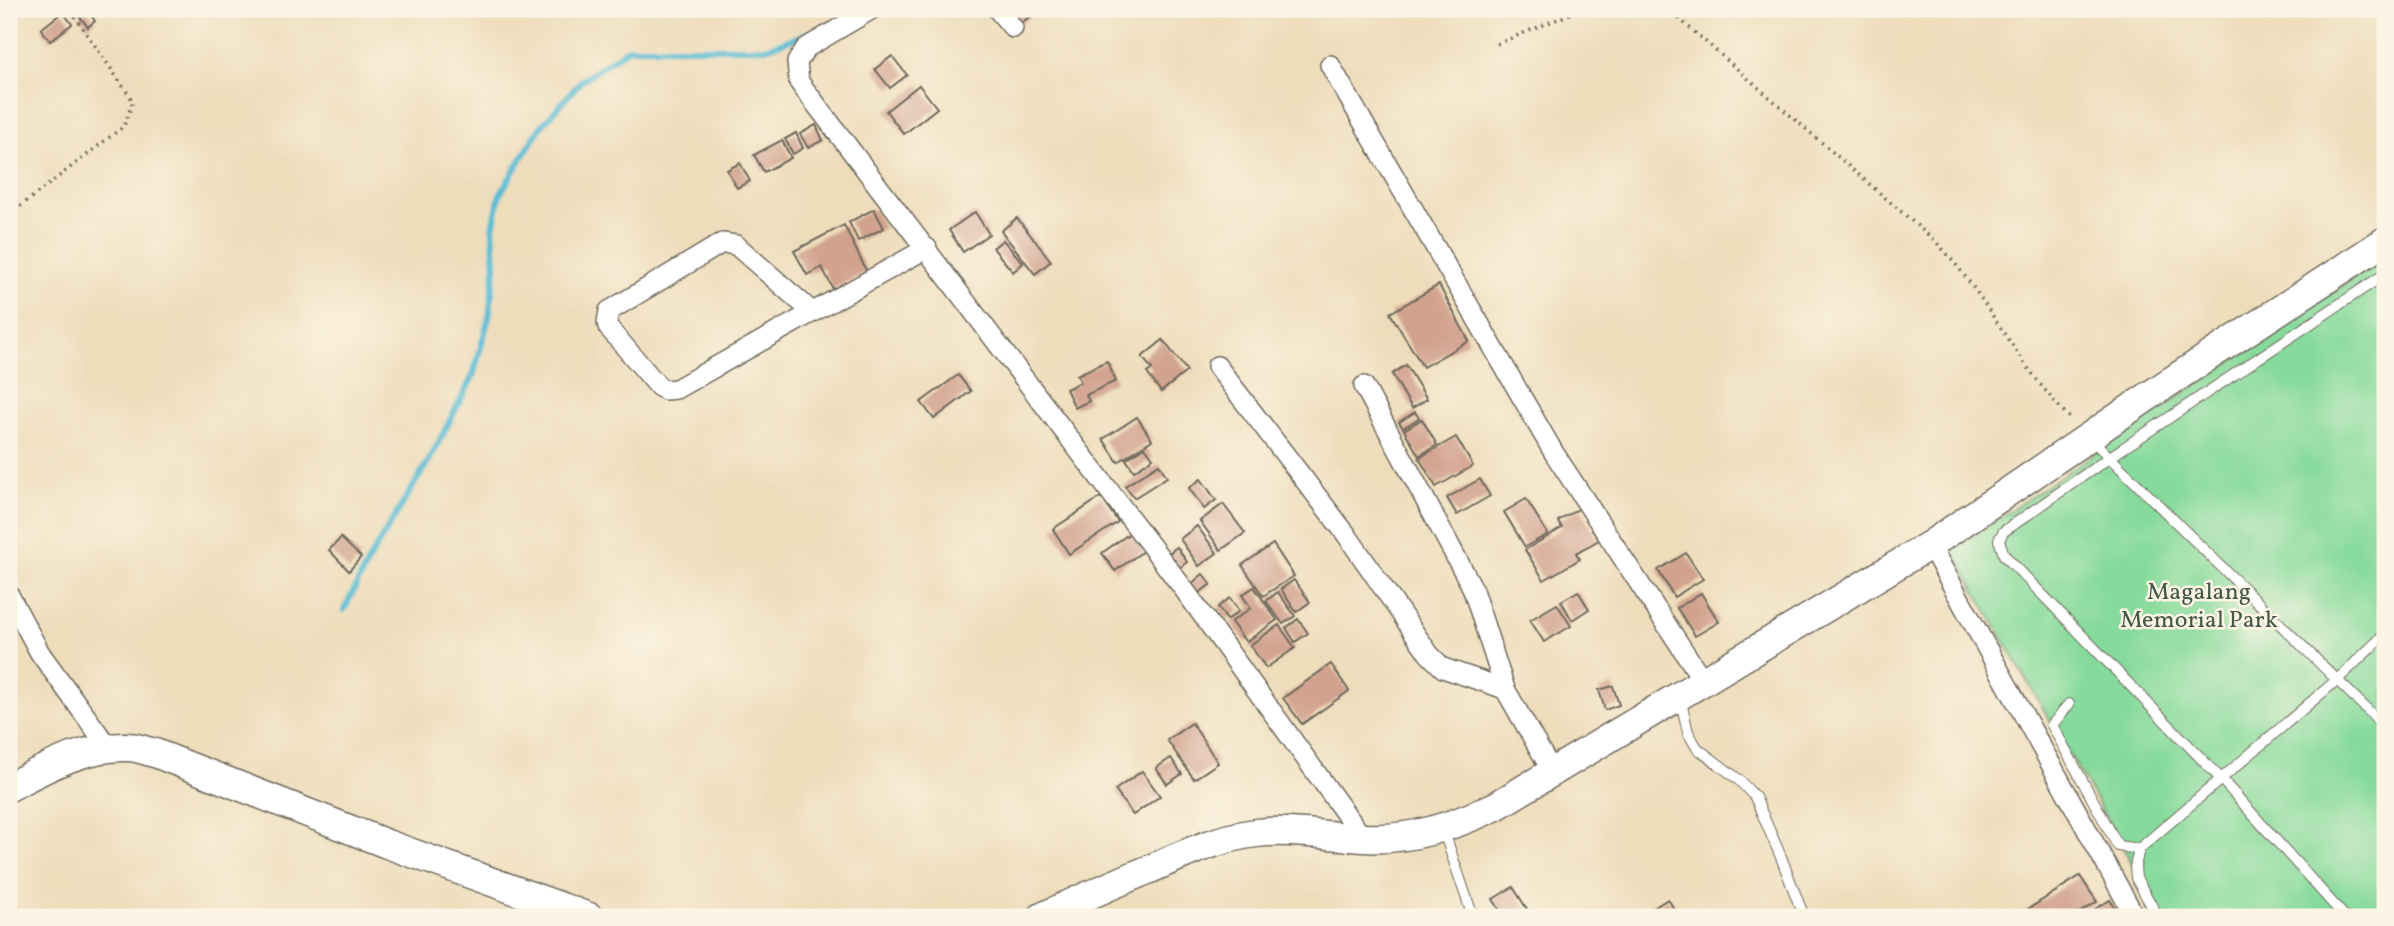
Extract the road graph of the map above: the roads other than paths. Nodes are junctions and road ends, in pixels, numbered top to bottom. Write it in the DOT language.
graph roads {
  1 [pos="872,9"];
  2 [pos="997,9"];
  3 [pos="1013,28"];
  4 [pos="1330,65"];
  5 [pos="2385,241"];
  6 [pos="927,248"];
  7 [pos="2385,274"];
  8 [pos="812,313"];
  9 [pos="1217,366"];
  10 [pos="1364,386"];
  11 [pos="2089,437"];
  12 [pos="2110,457"];
  13 [pos="1930,545"];
  14 [pos="9,595"];
  15 [pos="2385,634"];
  16 [pos="2338,679"];
  17 [pos="1692,689"];
  18 [pos="1505,690"];
  19 [pos="2068,704"];
  20 [pos="2385,727"];
  21 [pos="108,747"];
  22 [pos="1553,773"];
  23 [pos="2221,779"];
  24 [pos="9,787"];
  25 [pos="1442,828"];
  26 [pos="1363,838"];
  27 [pos="2138,849"];
  28 [pos="589,917"];
  29 [pos="1042,917"];
  30 [pos="1473,917"];
  31 [pos="1804,917"];
  32 [pos="2135,917"];
  33 [pos="2158,917"];
  34 [pos="2345,917"];
  1 -- 6 [label="street"];
  2 -- 3 [label="street"];
  4 -- 17 [label="street"];
  5 -- 11 [label="street"];
  6 -- 8 [label="street"];
  6 -- 26 [label="street"];
  7 -- 12 [label="lane"];
  8 -- 8 [label="street"];
  9 -- 18 [label="street"];
  10 -- 18 [label="street"];
  11 -- 12 [label="lane"];
  11 -- 13 [label="street"];
  12 -- 16 [label="lane"];
  12 -- 23 [label="lane"];
  13 -- 17 [label="street"];
  13 -- 32 [label="street"];
  14 -- 21 [label="street"];
  15 -- 16 [label="lane"];
  16 -- 20 [label="lane"];
  16 -- 23 [label="lane"];
  17 -- 22 [label="street"];
  17 -- 31 [label="lane"];
  18 -- 22 [label="street"];
  19 -- 27 [label="lane"];
  21 -- 24 [label="street"];
  21 -- 28 [label="street"];
  22 -- 25 [label="street"];
  23 -- 27 [label="lane"];
  23 -- 34 [label="lane"];
  25 -- 26 [label="street"];
  25 -- 30 [label="lane"];
  26 -- 29 [label="street"];
  27 -- 33 [label="lane"];
}
